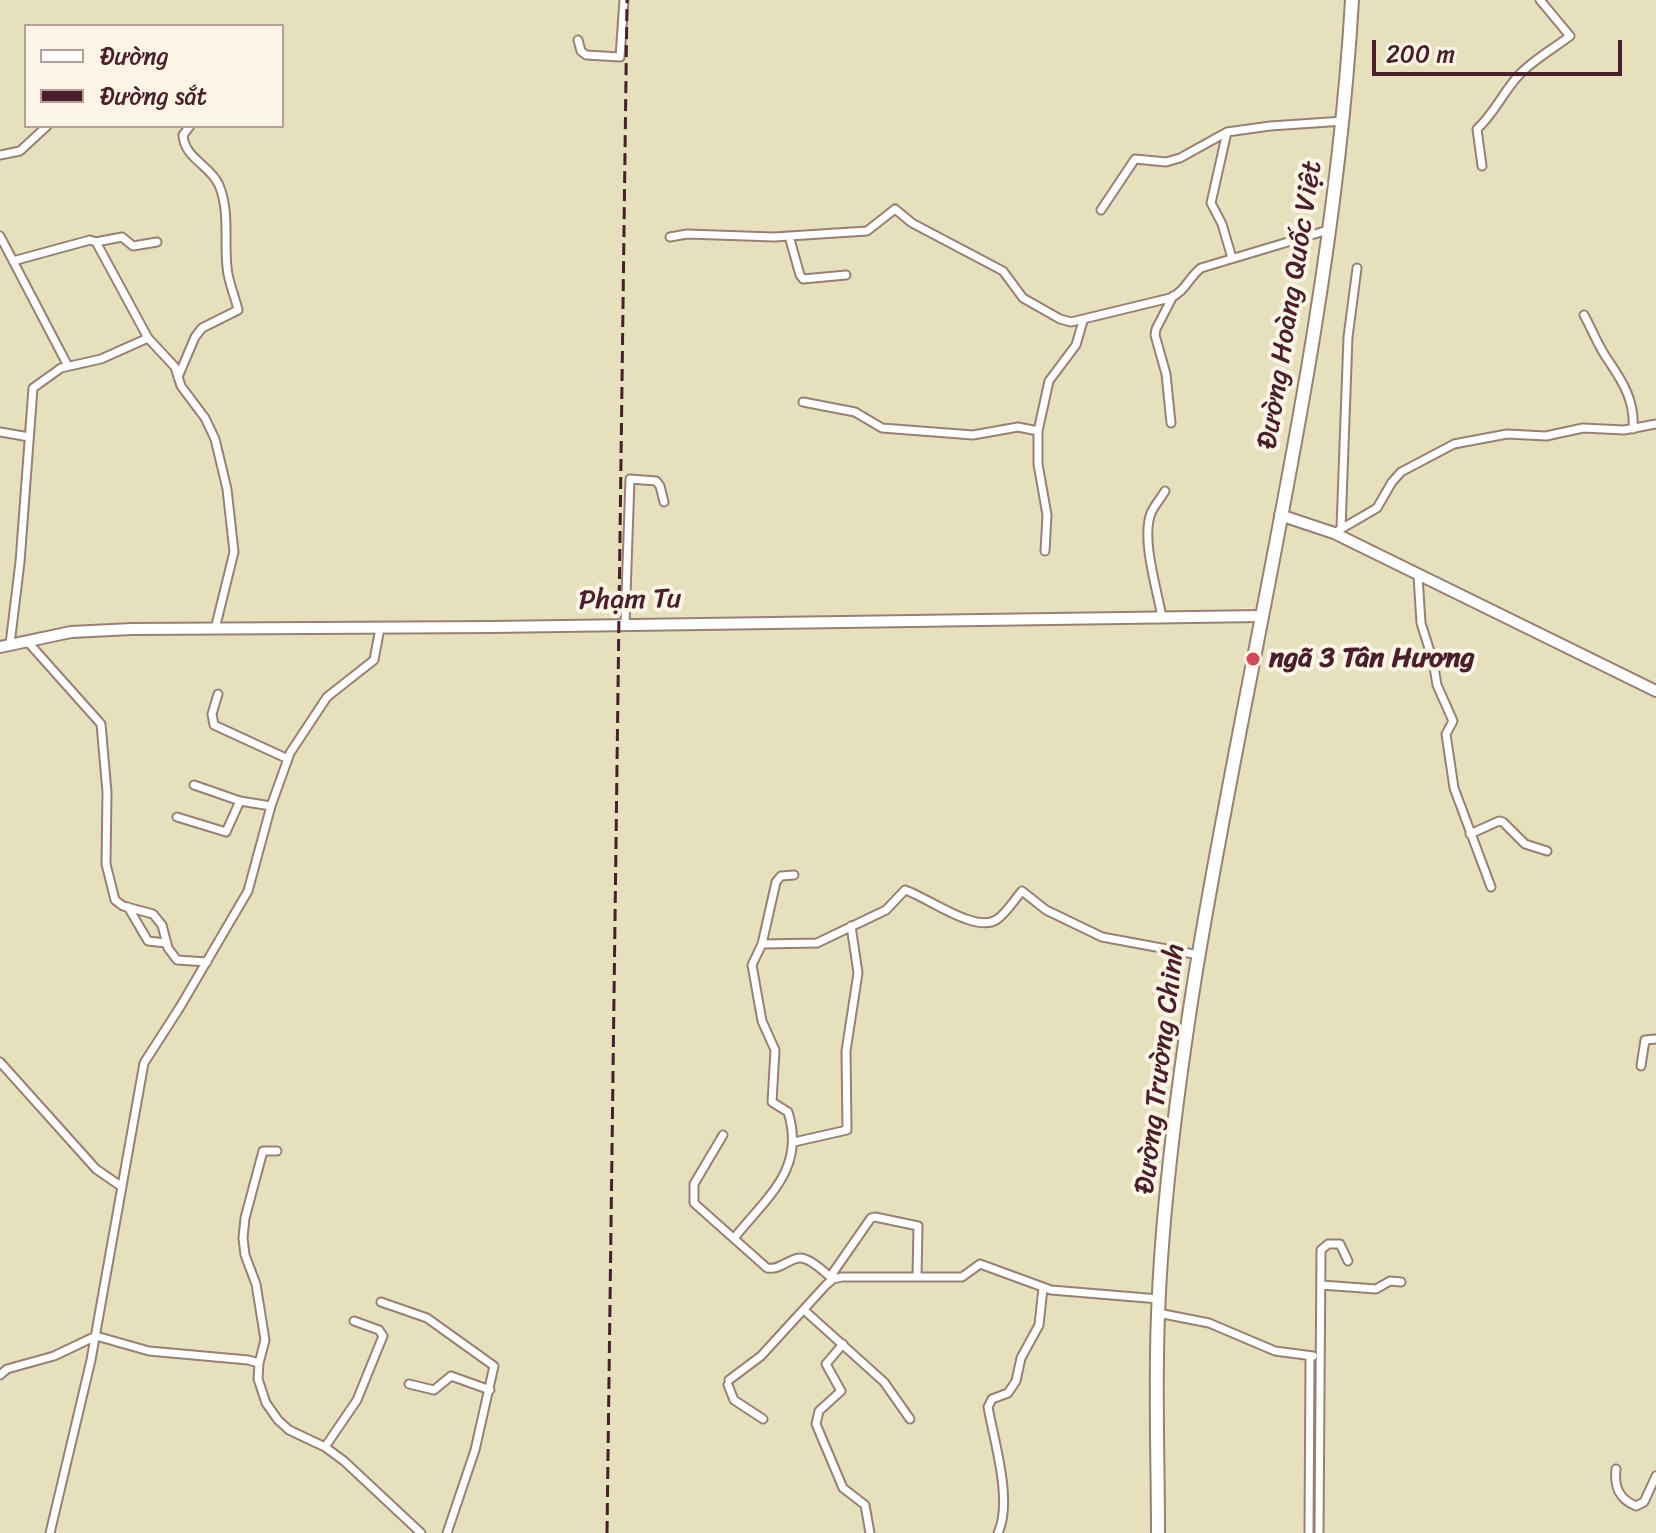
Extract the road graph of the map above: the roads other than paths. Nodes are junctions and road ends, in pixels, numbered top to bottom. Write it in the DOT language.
graph roads {
  1 [pos="624,0"];
  2 [pos="1352,0"];
  3 [pos="1540,0"];
  4 [pos="578,40"];
  5 [pos="1344,121"];
  6 [pos="45,128"];
  7 [pos="188,128"];
  8 [pos="1227,132"];
  9 [pos="0,155"];
  10 [pos="1482,166"];
  11 [pos="1101,210"];
  12 [pos="1328,230"];
  13 [pos="789,236"];
  14 [pos="670,237"];
  15 [pos="1,240"];
  16 [pos="96,242"];
  17 [pos="157,242"];
  18 [pos="1232,258"];
  19 [pos="13,261"];
  20 [pos="1357,268"];
  21 [pos="846,275"];
  22 [pos="1173,296"];
  23 [pos="1584,315"];
  24 [pos="1083,321"];
  25 [pos="148,338"];
  26 [pos="68,366"];
  27 [pos="178,377"];
  28 [pos="803,402"];
  29 [pos="1171,423"];
  30 [pos="1656,424"];
  31 [pos="1633,429"];
  32 [pos="1038,431"];
  33 [pos="0,432"];
  34 [pos="29,437"];
  35 [pos="1165,491"];
  36 [pos="664,502"];
  37 [pos="1280,515"];
  38 [pos="1338,531"];
  39 [pos="1045,551"];
  40 [pos="1418,576"];
  41 [pos="1262,616"];
  42 [pos="1162,617"];
  43 [pos="625,624"];
  44 [pos="380,628"];
  45 [pos="215,629"];
  46 [pos="27,641"];
  47 [pos="5,646"];
  48 [pos="1656,691"];
  49 [pos="218,694"];
  50 [pos="288,759"];
  51 [pos="194,785"];
  52 [pos="240,801"];
  53 [pos="271,806"];
  54 [pos="177,817"];
  55 [pos="1470,834"];
  56 [pos="1547,851"];
  57 [pos="794,875"];
  58 [pos="1491,887"];
  59 [pos="128,907"];
  60 [pos="851,926"];
  61 [pos="166,943"];
  62 [pos="762,944"];
  63 [pos="1199,955"];
  64 [pos="207,962"];
  65 [pos="1656,1039"];
  66 [pos="0,1062"];
  67 [pos="1641,1066"];
  68 [pos="723,1135"];
  69 [pos="794,1142"];
  70 [pos="277,1151"];
  71 [pos="122,1187"];
  72 [pos="735,1237"];
  73 [pos="1348,1261"];
  74 [pos="917,1276"];
  75 [pos="832,1278"];
  76 [pos="1401,1282"];
  77 [pos="1321,1285"];
  78 [pos="1043,1288"];
  79 [pos="1159,1299"];
  80 [pos="381,1302"];
  81 [pos="804,1310"];
  82 [pos="1158,1313"];
  83 [pos="354,1321"];
  84 [pos="96,1336"];
  85 [pos="843,1344"];
  86 [pos="1315,1356"];
  87 [pos="259,1363"];
  88 [pos="0,1375"];
  89 [pos="409,1384"];
  90 [pos="490,1390"];
  91 [pos="763,1419"];
  92 [pos="910,1419"];
  93 [pos="325,1447"];
  94 [pos="1616,1469"];
  95 [pos="1656,1476"];
  96 [pos="1648,1491"];
  97 [pos="1656,1497"];
  98 [pos="1314,1510"];
  99 [pos="50,1533"];
  100 [pos="421,1533"];
  101 [pos="447,1533"];
  102 [pos="870,1533"];
  103 [pos="998,1533"];
  104 [pos="1158,1533"];
  105 [pos="1309,1533"];
  106 [pos="1319,1533"];
  1 -- 4 [label="street"];
  2 -- 5 [label="highway, Đường Hoàng Quốc Việt"];
  3 -- 10 [label="street"];
  5 -- 8 [label="street"];
  5 -- 12 [label="highway, Đường Hoàng Quốc Việt"];
  6 -- 9 [label="street"];
  7 -- 27 [label="street"];
  8 -- 11 [label="street"];
  8 -- 18 [label="street"];
  12 -- 18 [label="street"];
  12 -- 37 [label="highway, Đường Hoàng Quốc Việt"];
  13 -- 14 [label="street"];
  13 -- 21 [label="street"];
  13 -- 24 [label="street"];
  15 -- 19 [label="street"];
  16 -- 17 [label="street"];
  16 -- 19 [label="street"];
  16 -- 25 [label="street"];
  18 -- 22 [label="street"];
  19 -- 26 [label="street"];
  20 -- 38 [label="street"];
  22 -- 24 [label="street"];
  22 -- 29 [label="street"];
  23 -- 31 [label="street"];
  24 -- 32 [label="street"];
  25 -- 26 [label="street"];
  25 -- 27 [label="street"];
  26 -- 34 [label="street"];
  27 -- 45 [label="street"];
  28 -- 32 [label="street"];
  30 -- 31 [label="street"];
  31 -- 38 [label="street"];
  32 -- 39 [label="street"];
  33 -- 34 [label="street"];
  34 -- 47 [label="street"];
  35 -- 42 [label="street"];
  36 -- 43 [label="street"];
  37 -- 38 [label="street"];
  37 -- 41 [label="highway, Đường Hoàng Quốc Việt"];
  38 -- 40 [label="street"];
  40 -- 48 [label="street"];
  40 -- 55 [label="street"];
  41 -- 42 [label="street, Phạm Tu"];
  41 -- 63 [label="highway, Đường Trường Chinh"];
  42 -- 43 [label="street, Phạm Tu"];
  43 -- 44 [label="street, Phạm Tu"];
  44 -- 45 [label="street, Phạm Tu"];
  44 -- 50 [label="street"];
  45 -- 46 [label="street, Phạm Tu"];
  46 -- 47 [label="street, Phạm Tu"];
  46 -- 59 [label="street"];
  49 -- 50 [label="street"];
  50 -- 53 [label="street"];
  51 -- 52 [label="street"];
  52 -- 53 [label="street"];
  52 -- 54 [label="street"];
  53 -- 64 [label="street"];
  55 -- 56 [label="street"];
  55 -- 58 [label="street"];
  57 -- 62 [label="street"];
  59 -- 61 [label="street"];
  59 -- 61 [label="street"];
  60 -- 62 [label="street"];
  60 -- 63 [label="street"];
  60 -- 69 [label="street"];
  61 -- 64 [label="street"];
  62 -- 69 [label="street"];
  63 -- 79 [label="highway, Đường Trường Chinh"];
  64 -- 71 [label="street"];
  65 -- 67 [label="street"];
  66 -- 71 [label="street"];
  68 -- 72 [label="street"];
  69 -- 72 [label="street"];
  70 -- 87 [label="street"];
  71 -- 84 [label="street"];
  72 -- 75 [label="street"];
  73 -- 77 [label="street"];
  74 -- 75 [label="street"];
  74 -- 75 [label="street"];
  74 -- 78 [label="street"];
  75 -- 81 [label="street"];
  76 -- 77 [label="street"];
  77 -- 86 [label="street"];
  78 -- 79 [label="street"];
  78 -- 103 [label="street"];
  79 -- 82 [label="highway, Đường Trường Chinh"];
  80 -- 90 [label="street"];
  81 -- 85 [label="street"];
  81 -- 91 [label="street"];
  82 -- 86 [label="street"];
  82 -- 104 [label="highway, Đường Trường Chinh"];
  83 -- 93 [label="street"];
  84 -- 87 [label="street"];
  84 -- 88 [label="street"];
  84 -- 99 [label="street"];
  85 -- 92 [label="street"];
  85 -- 102 [label="street"];
  86 -- 98 [label="street"];
  87 -- 93 [label="street"];
  89 -- 90 [label="street"];
  90 -- 101 [label="street"];
  93 -- 100 [label="street"];
  94 -- 96 [label="street"];
  95 -- 96 [label="street"];
  96 -- 97 [label="street"];
  98 -- 105 [label="street"];
  98 -- 106 [label="street"];
}
